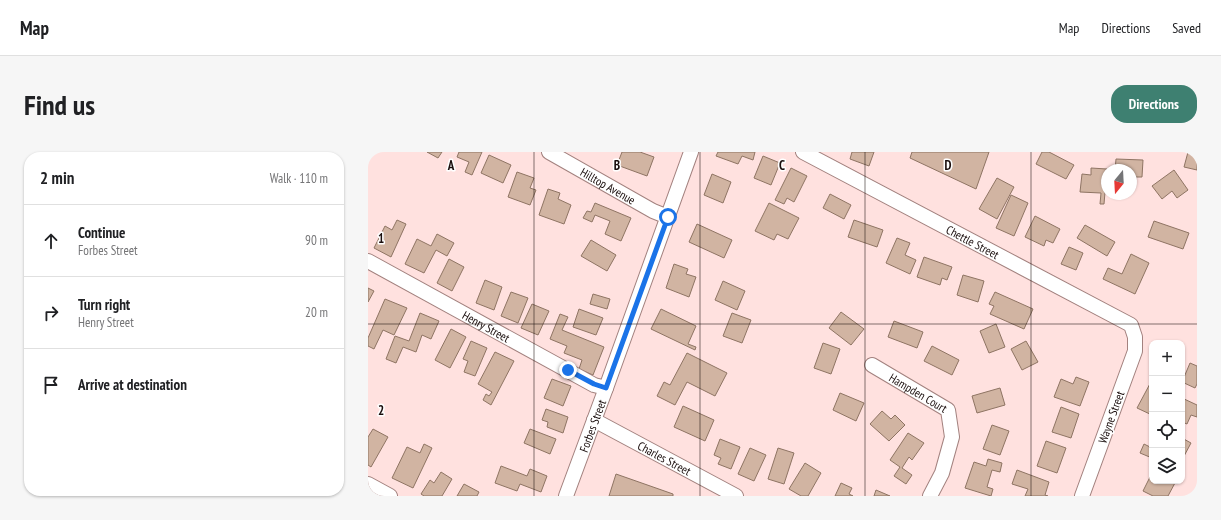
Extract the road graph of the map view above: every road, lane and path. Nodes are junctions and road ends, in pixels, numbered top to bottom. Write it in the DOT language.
graph roads {
  1 [pos="549,152"];
  2 [pos="690,152"];
  3 [pos="803,152"];
  4 [pos="668,217"];
  5 [pos="368,261"];
  6 [pos="1135,337"];
  7 [pos="872,365"];
  8 [pos="606,388"];
  9 [pos="594,420"];
  10 [pos="368,484"];
  11 [pos="390,496"];
  12 [pos="566,496"];
  13 [pos="736,496"];
  14 [pos="930,496"];
  15 [pos="1082,496"];
  1 -- 4 [label="street, Hilltop Avenue"];
  2 -- 4 [label="street, Forbes Street"];
  3 -- 6 [label="street, Chettle Street"];
  4 -- 8 [label="street, Forbes Street"];
  5 -- 8 [label="street, Henry Street"];
  6 -- 15 [label="street, Wayne Street"];
  7 -- 14 [label="street, Hampden Court"];
  8 -- 9 [label="street, Forbes Street"];
  9 -- 12 [label="street, Forbes Street"];
  9 -- 13 [label="street, Charles Street"];
  10 -- 11 [label="street"];
}
